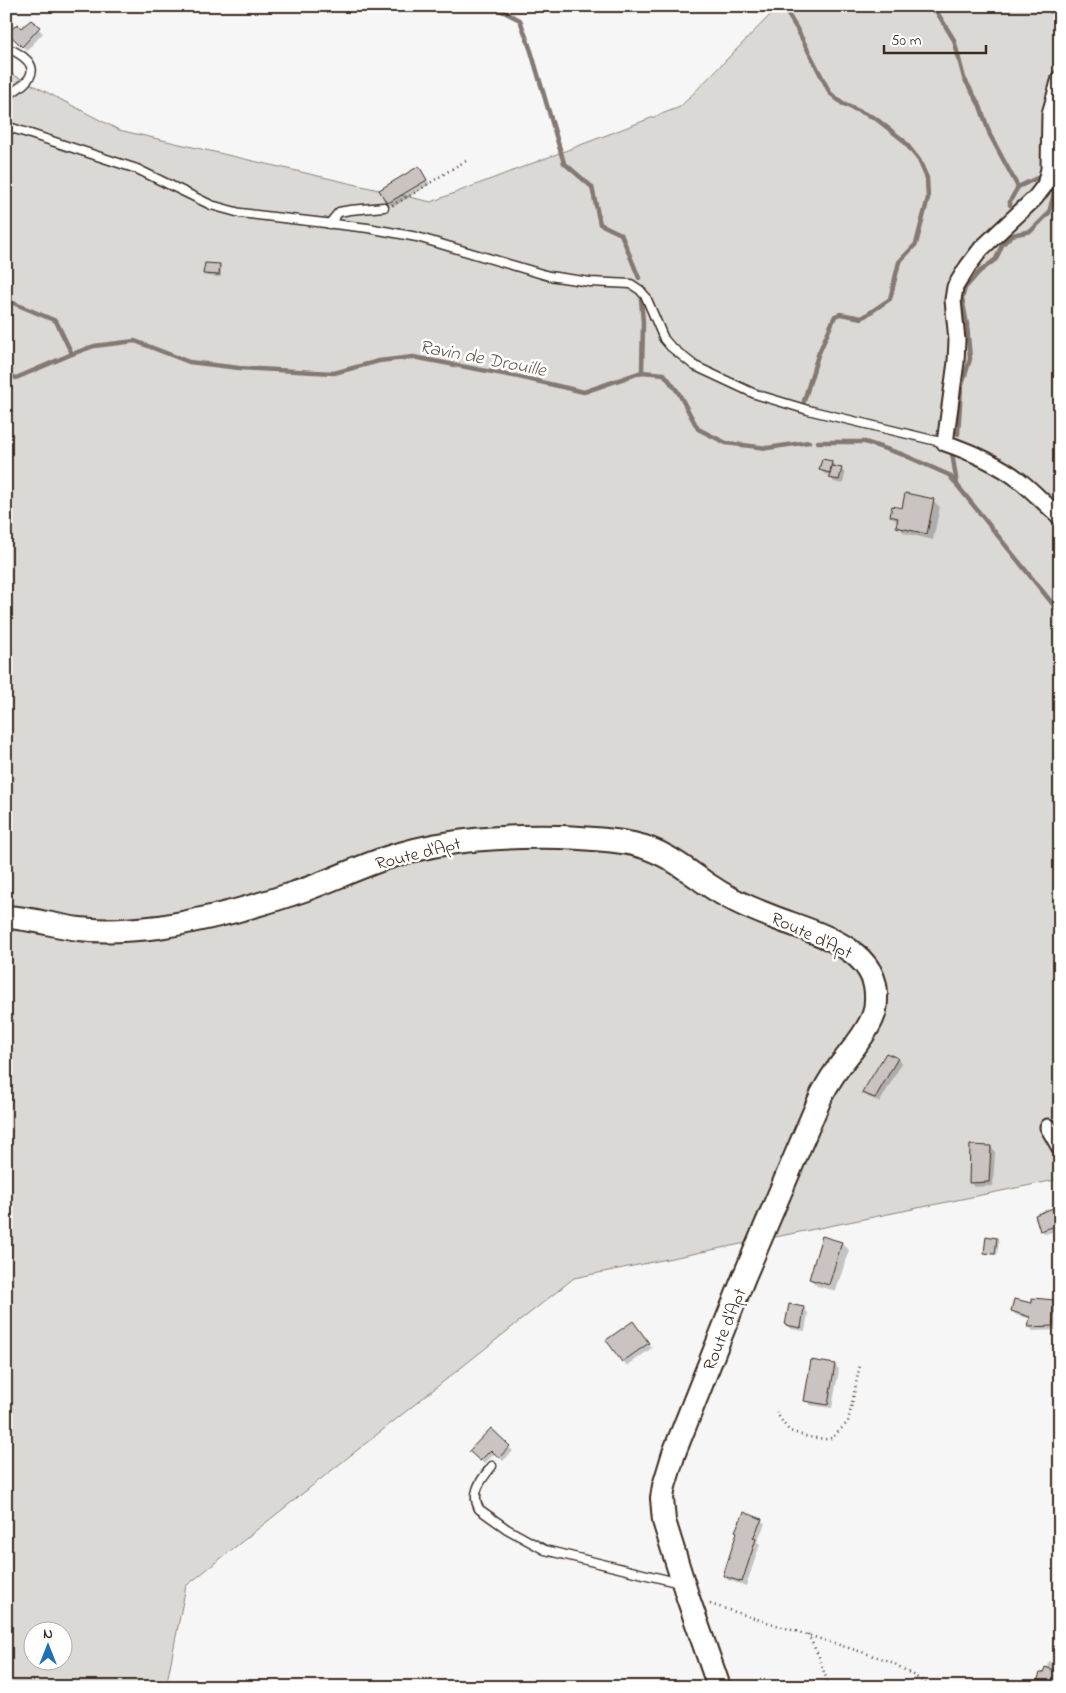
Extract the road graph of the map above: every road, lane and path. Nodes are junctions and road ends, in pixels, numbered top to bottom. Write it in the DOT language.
graph roads {
  1 [pos="1057,6"];
  2 [pos="1060,9"];
  3 [pos="14,50"];
  4 [pos="1060,78"];
  5 [pos="6,96"];
  6 [pos="6,126"];
  7 [pos="466,161"];
  8 [pos="384,207"];
  9 [pos="330,224"];
  10 [pos="945,443"];
  11 [pos="1060,517"];
  12 [pos="6,917"];
  13 [pos="1048,1127"];
  14 [pos="1060,1148"];
  15 [pos="860,1365"];
  16 [pos="776,1412"];
  17 [pos="492,1466"];
  18 [pos="686,1591"];
  19 [pos="808,1634"];
  20 [pos="719,1687"];
  21 [pos="829,1687"];
  22 [pos="932,1687"];
  1 -- 2 [label="street"];
  3 -- 5 [label="lane"];
  4 -- 10 [label="street"];
  6 -- 9 [label="lane"];
  7 -- 8 [label="path"];
  8 -- 9 [label="lane"];
  9 -- 10 [label="lane"];
  10 -- 11 [label="street"];
  12 -- 18 [label="main road, Route d'Apt"];
  13 -- 14 [label="street"];
  15 -- 16 [label="path"];
  17 -- 18 [label="lane"];
  18 -- 19 [label="path"];
  18 -- 20 [label="main road, Route d'Apt"];
  19 -- 21 [label="path"];
  19 -- 22 [label="path"];
}
